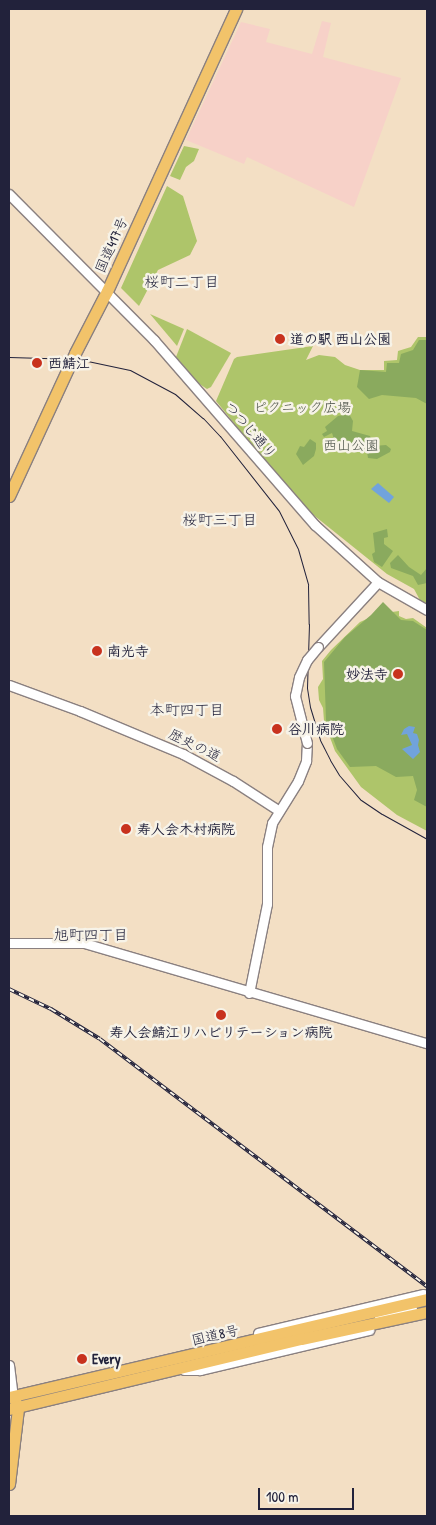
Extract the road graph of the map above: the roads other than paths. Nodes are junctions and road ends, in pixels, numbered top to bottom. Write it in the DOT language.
graph roads {
  1 [pos="236,9"];
  2 [pos="9,194"];
  3 [pos="107,291"];
  4 [pos="10,494"];
  5 [pos="378,582"];
  6 [pos="427,610"];
  7 [pos="9,685"];
  8 [pos="278,810"];
  9 [pos="9,943"];
  10 [pos="250,993"];
  11 [pos="427,1043"];
  12 [pos="425,1296"];
  13 [pos="412,1309"];
  14 [pos="427,1312"];
  15 [pos="374,1318"];
  16 [pos="369,1330"];
  17 [pos="300,1335"];
  18 [pos="9,1365"];
  19 [pos="171,1366"];
  20 [pos="11,1405"];
  21 [pos="9,1484"];
  1 -- 3 [label="main road, 国道417号"];
  2 -- 3 [label="street, つつじ通り"];
  3 -- 4 [label="main road, 国道417号"];
  3 -- 5 [label="street, つつじ通り"];
  5 -- 6 [label="street, つつじ通り"];
  5 -- 8 [label="street, bridge"];
  7 -- 8 [label="street, 歴史の道"];
  8 -- 10 [label="street"];
  9 -- 10 [label="street"];
  10 -- 11 [label="street"];
  12 -- 17 [label="main road, 国道8号"];
  12 -- 19 [label="street"];
  13 -- 15 [label="street"];
  14 -- 17 [label="main road, 国道8号"];
  16 -- 19 [label="street"];
  17 -- 19 [label="main road, 国道8号"];
  18 -- 20 [label="street"];
  19 -- 20 [label="main road, 国道8号"];
  20 -- 21 [label="main road"];
}
